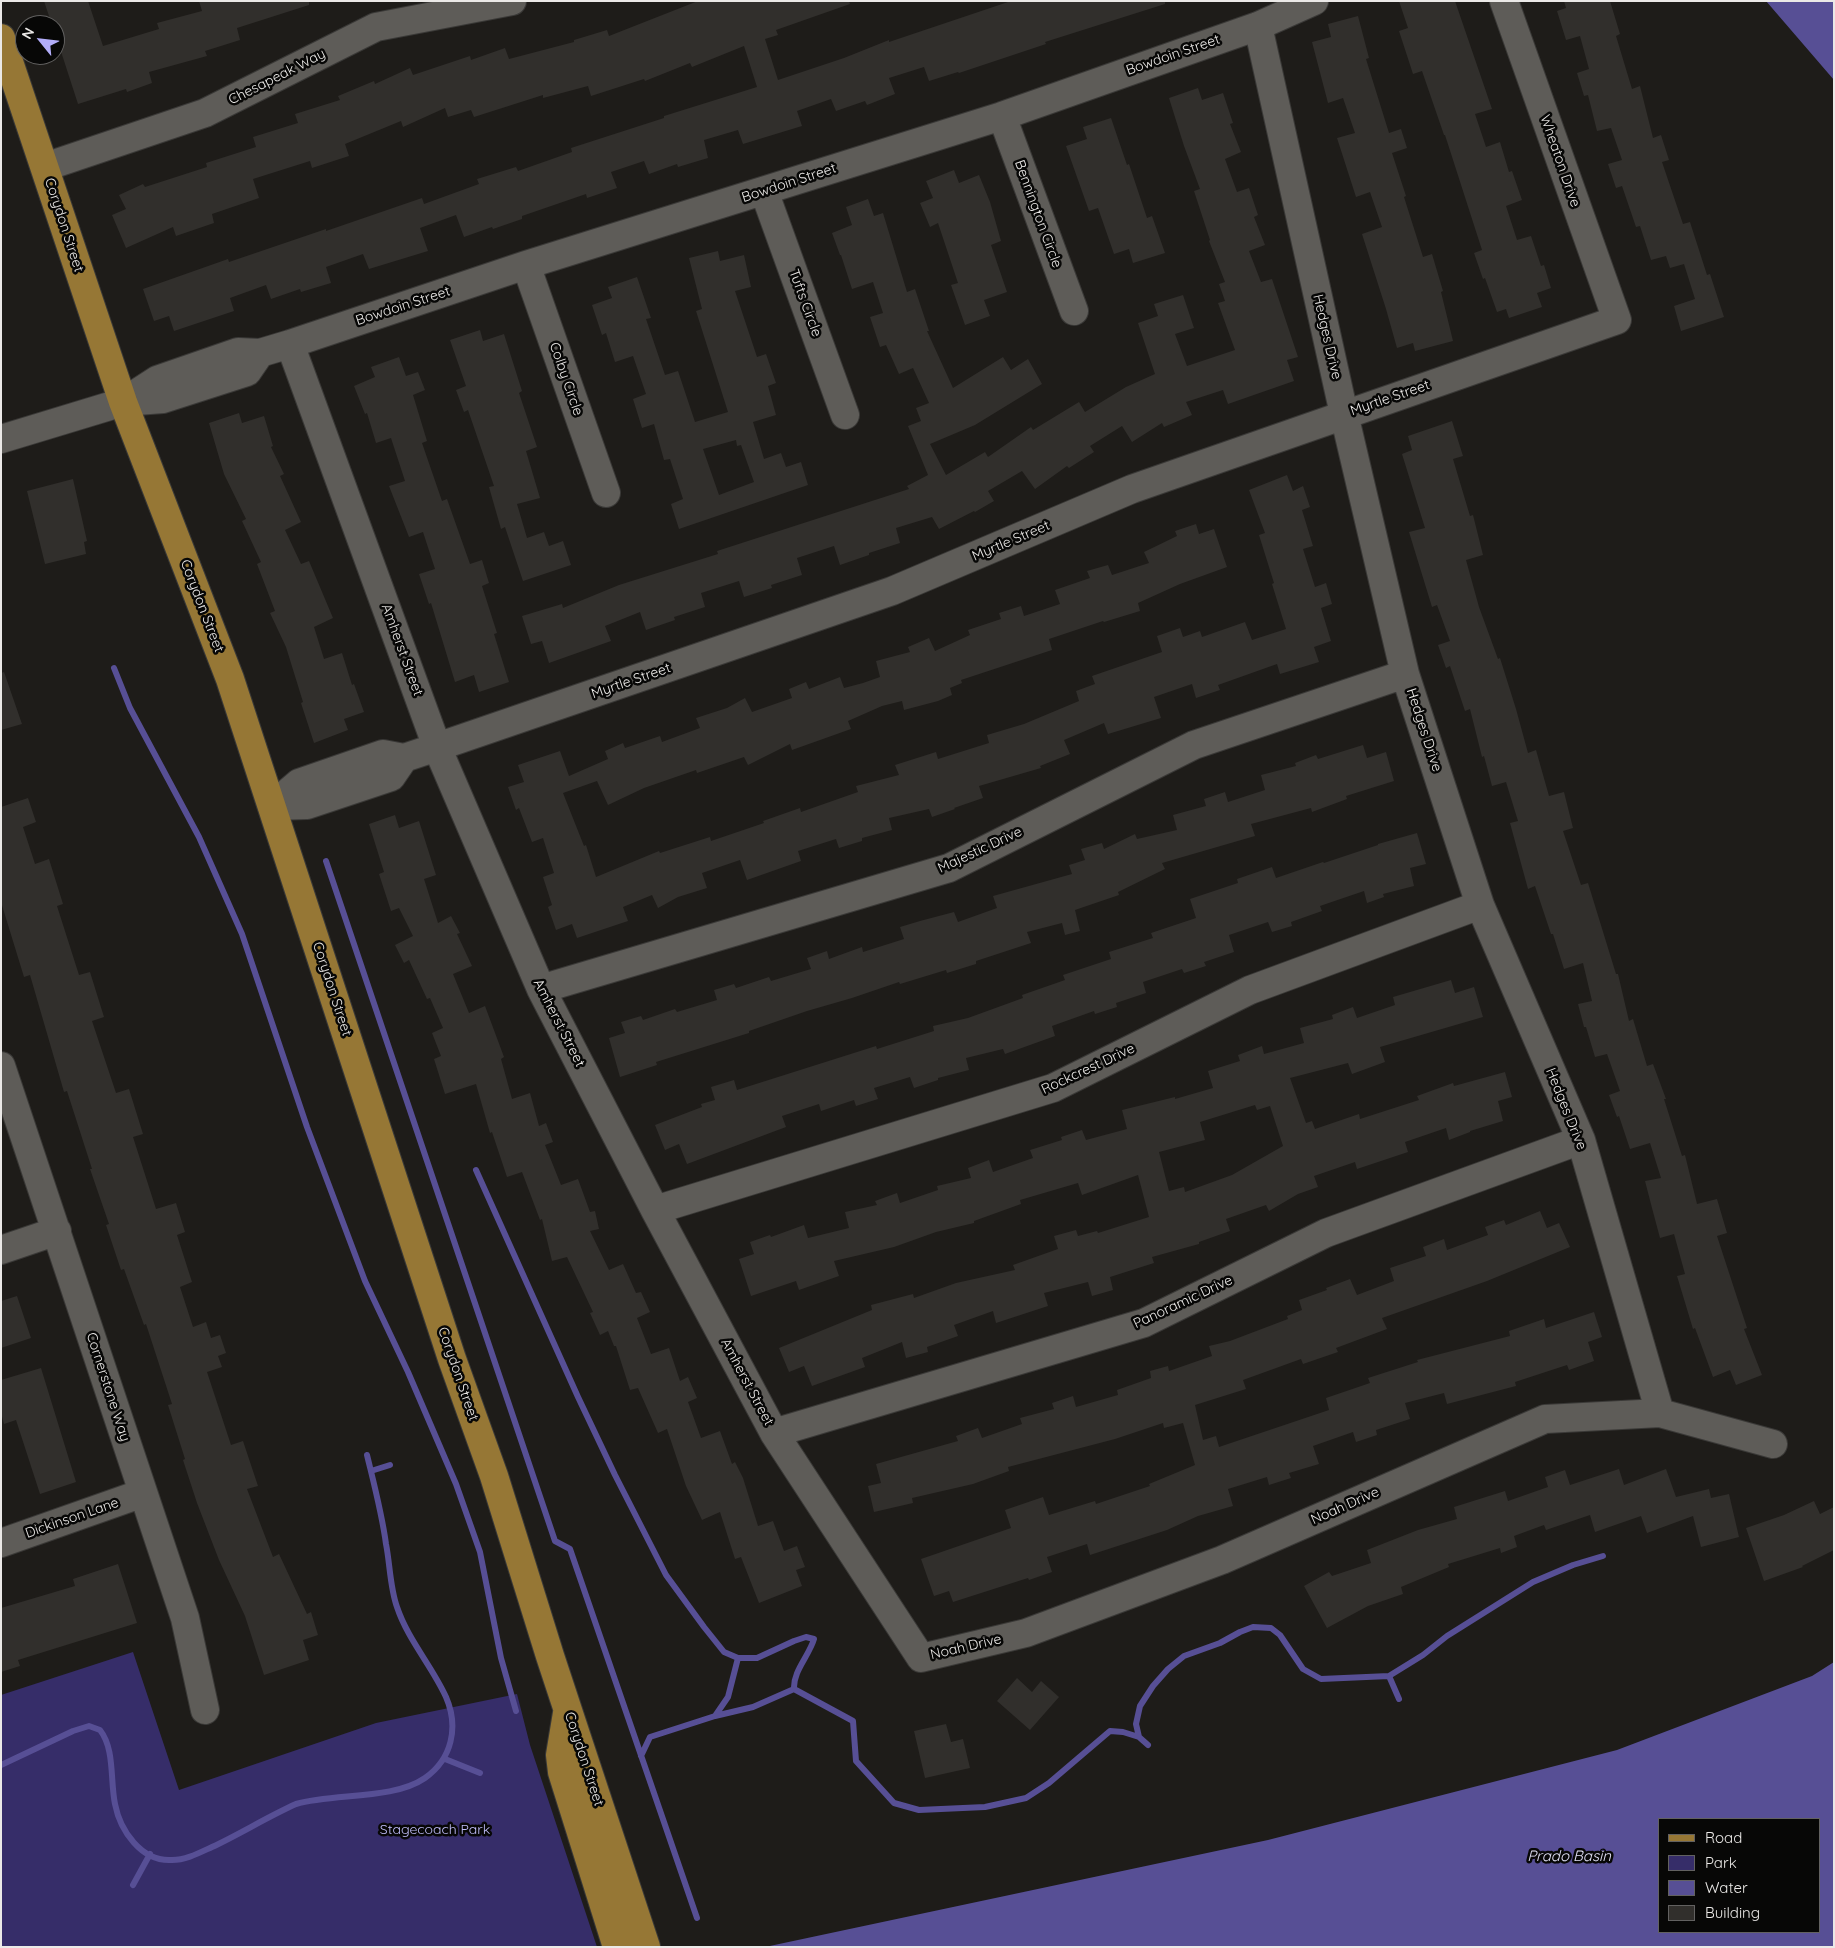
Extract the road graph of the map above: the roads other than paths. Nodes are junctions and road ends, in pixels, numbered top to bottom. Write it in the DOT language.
graph roads {
  1 [pos="512,1"];
  2 [pos="1314,1"];
  3 [pos="1504,1"];
  4 [pos="1258,26"];
  5 [pos="1,38"];
  6 [pos="1002,116"];
  7 [pos="45,167"];
  8 [pos="764,191"];
  9 [pos="526,265"];
  10 [pos="1074,311"];
  11 [pos="1617,320"];
  12 [pos="290,344"];
  13 [pos="123,402"];
  14 [pos="1344,414"];
  15 [pos="845,415"];
  16 [pos="1,439"];
  17 [pos="606,493"];
  18 [pos="1406,674"];
  19 [pos="437,747"];
  20 [pos="272,806"];
  21 [pos="1480,905"];
  22 [pos="541,989"];
  23 [pos="1,1066"];
  24 [pos="1580,1140"];
  25 [pos="655,1210"];
  26 [pos="56,1231"];
  27 [pos="1,1250"];
  28 [pos="1660,1413"];
  29 [pos="774,1432"];
  30 [pos="1773,1444"];
  31 [pos="143,1494"];
  32 [pos="1,1543"];
  33 [pos="921,1658"];
  34 [pos="205,1710"];
  35 [pos="568,1710"];
  36 [pos="617,1947"];
  37 [pos="646,1947"];
  1 -- 7 [label="street, Chesapeak Way"];
  2 -- 4 [label="street, Bowdoin Street"];
  3 -- 11 [label="street, Wheaton Drive"];
  4 -- 6 [label="street, Bowdoin Street"];
  4 -- 14 [label="street, Hedges Drive"];
  5 -- 7 [label="main road, Corydon Street"];
  6 -- 8 [label="street, Bowdoin Street"];
  6 -- 10 [label="street, Bennington Circle"];
  7 -- 13 [label="main road, Corydon Street"];
  8 -- 9 [label="street, Bowdoin Street"];
  8 -- 15 [label="street, Tufts Circle"];
  9 -- 12 [label="street, Bowdoin Street"];
  9 -- 17 [label="street, Colby Circle"];
  11 -- 14 [label="street, Myrtle Street"];
  12 -- 13 [label="street, Bowdoin Street"];
  12 -- 19 [label="street, Amherst Street"];
  13 -- 16 [label="street, Bowdoin Street"];
  13 -- 20 [label="main road, Corydon Street"];
  14 -- 18 [label="street, Hedges Drive"];
  14 -- 19 [label="street, Myrtle Street"];
  18 -- 21 [label="street, Hedges Drive"];
  18 -- 22 [label="street, Majestic Drive"];
  19 -- 20 [label="street, Myrtle Street"];
  19 -- 22 [label="street, Amherst Street"];
  20 -- 35 [label="main road, Corydon Street"];
  21 -- 24 [label="street, Hedges Drive"];
  21 -- 25 [label="street, Rockcrest Drive"];
  22 -- 25 [label="street, Amherst Street"];
  23 -- 26 [label="street, Cornerstone Way"];
  24 -- 28 [label="street, Hedges Drive"];
  24 -- 29 [label="street, Panoramic Drive"];
  25 -- 29 [label="street, Amherst Street"];
  26 -- 27 [label="street"];
  26 -- 31 [label="street, Cornerstone Way"];
  28 -- 30 [label="street, Noah Drive"];
  28 -- 33 [label="street, Noah Drive"];
  29 -- 33 [label="street, Amherst Street"];
  31 -- 32 [label="street, Dickinson Lane"];
  31 -- 34 [label="street, Cornerstone Way"];
  35 -- 36 [label="main road"];
  35 -- 37 [label="main road, Corydon Street"];
}
